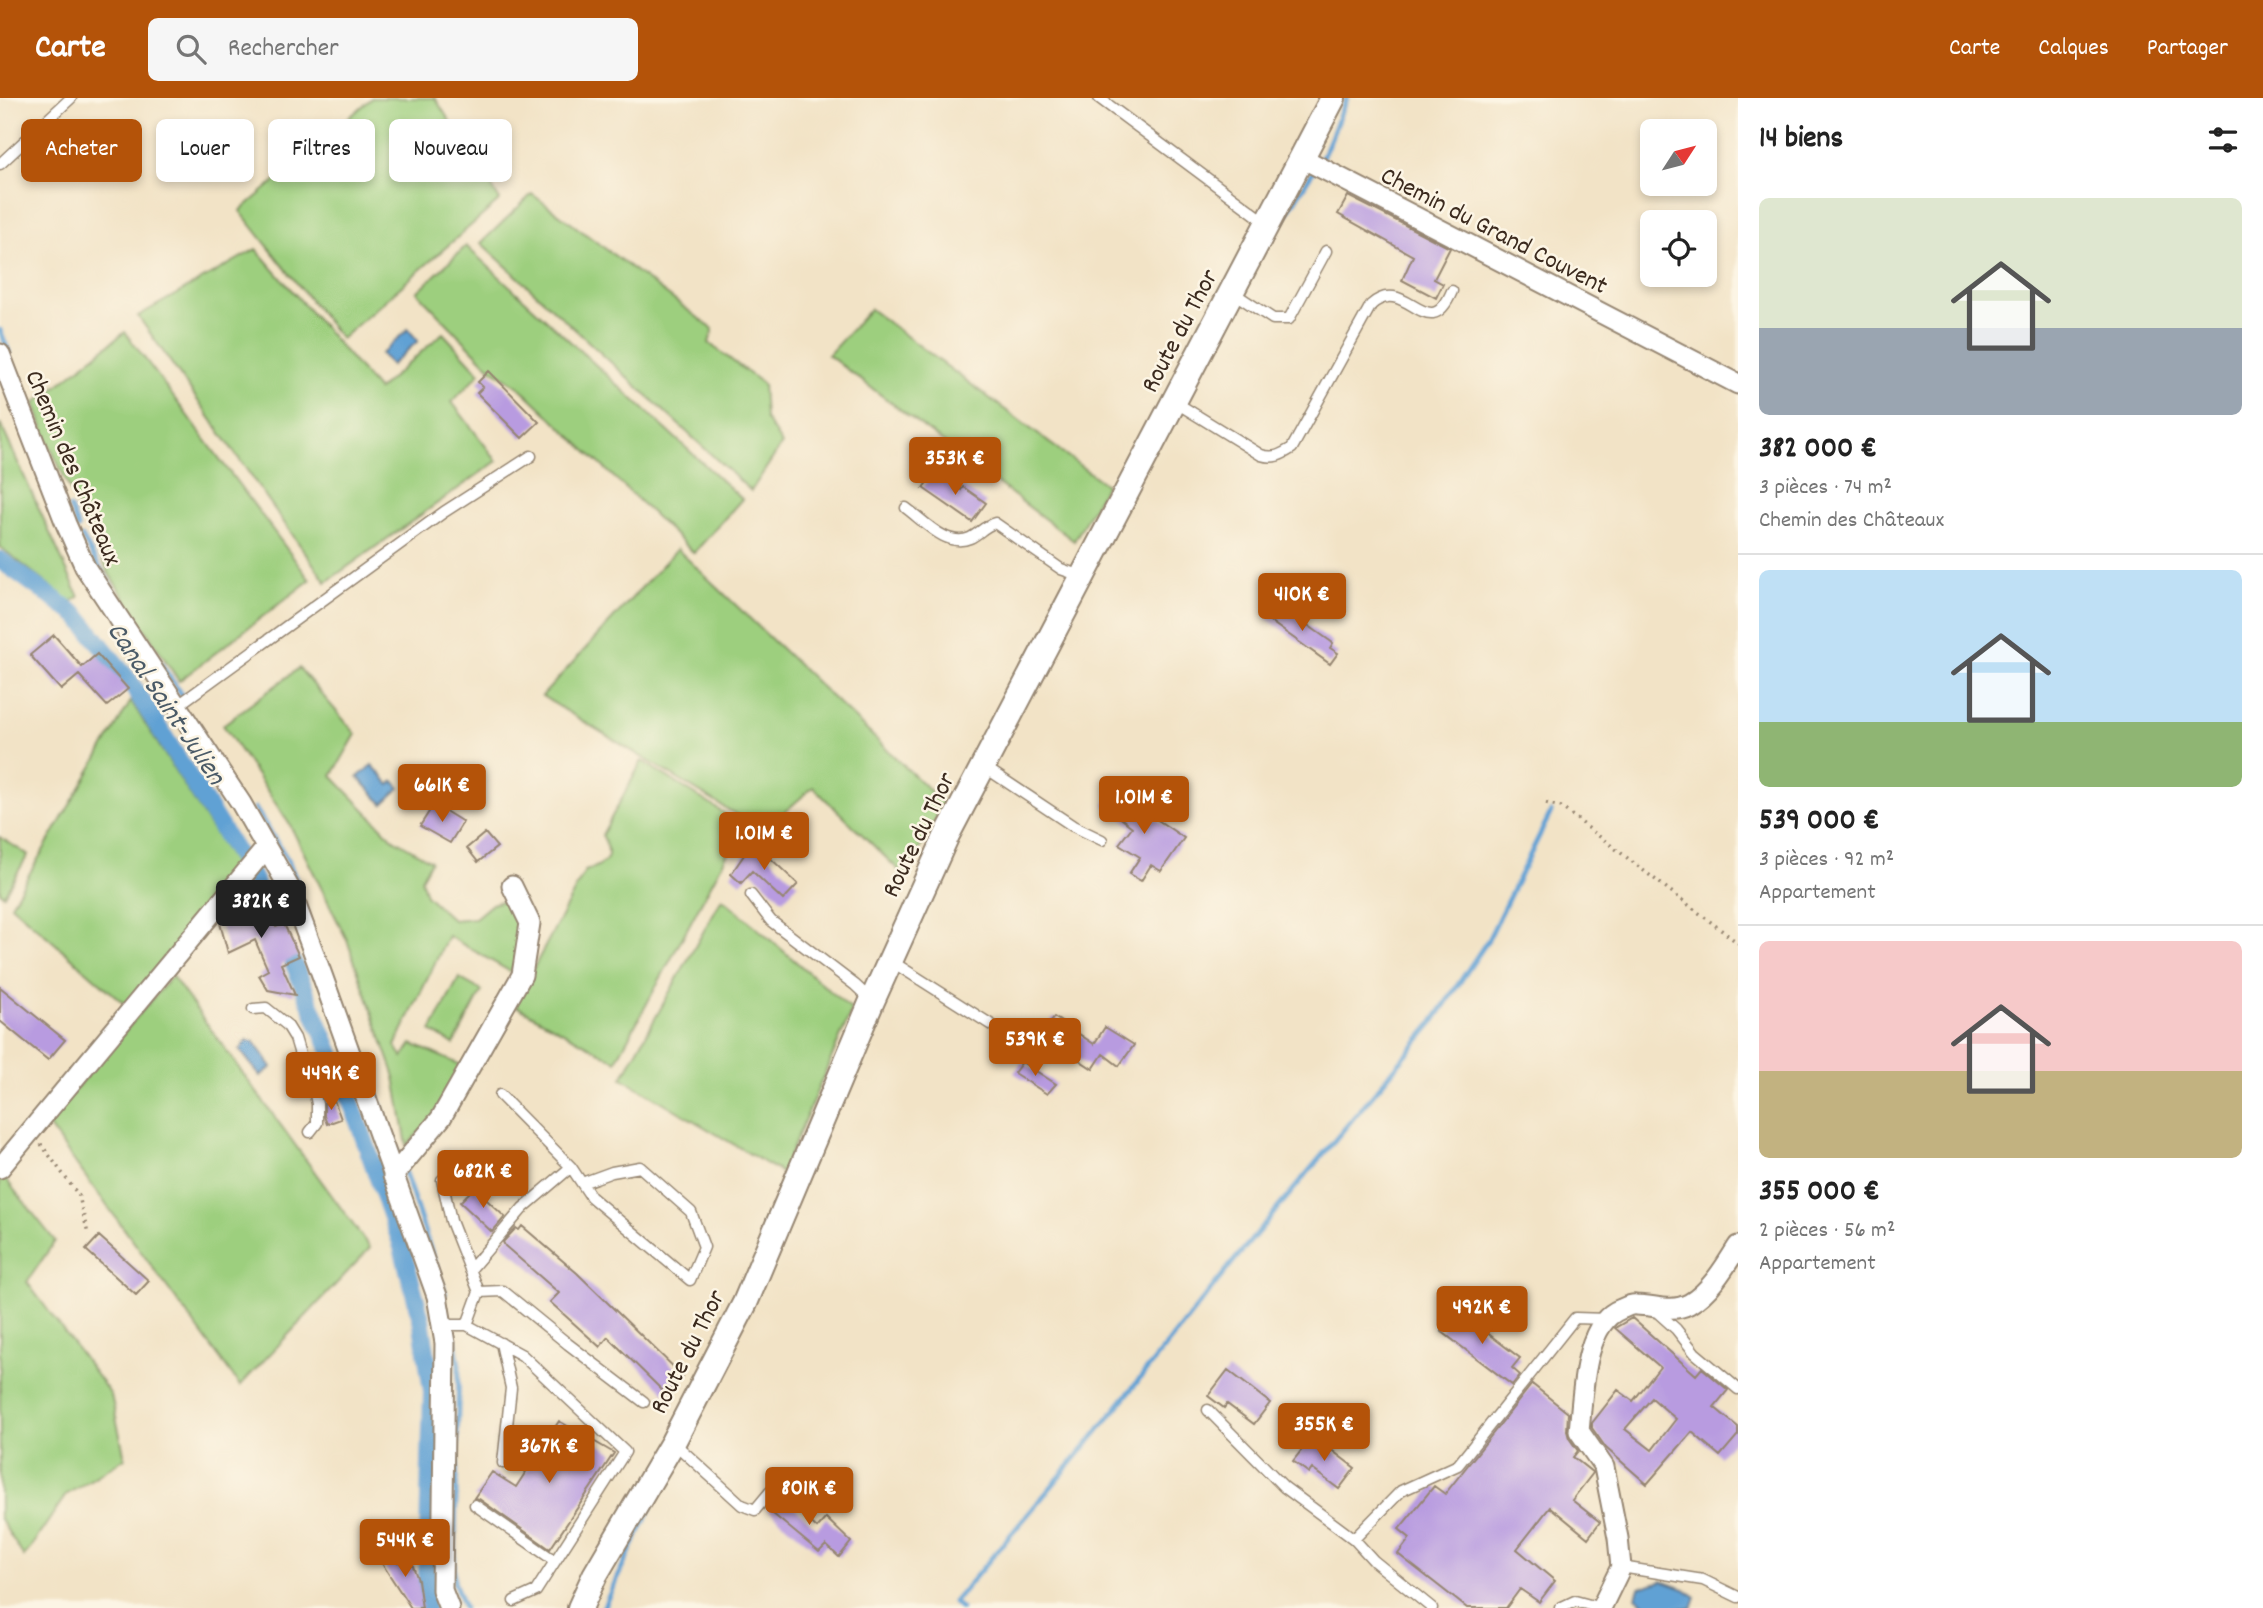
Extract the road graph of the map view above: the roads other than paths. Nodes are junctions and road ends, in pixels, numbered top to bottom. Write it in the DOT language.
graph roads {
  1 [pos="71,98"];
  2 [pos="1099,98"];
  3 [pos="1333,98"];
  4 [pos="1302,158"];
  5 [pos="0,164"];
  6 [pos="1268,224"];
  7 [pos="1326,251"];
  8 [pos="1232,291"];
  9 [pos="1452,291"];
  10 [pos="0,354"];
  11 [pos="1738,384"];
  12 [pos="1172,404"];
  13 [pos="531,456"];
  14 [pos="906,508"];
  15 [pos="1082,576"];
  16 [pos="177,706"];
  17 [pos="983,766"];
  18 [pos="1102,840"];
  19 [pos="267,848"];
  20 [pos="512,886"];
  21 [pos="751,895"];
  22 [pos="890,961"];
  23 [pos="872,1001"];
  24 [pos="253,1009"];
  25 [pos="1031,1049"];
  26 [pos="311,1076"];
  27 [pos="365,1095"];
  28 [pos="500,1095"];
  29 [pos="310,1132"];
  30 [pos="571,1167"];
  31 [pos="0,1168"];
  32 [pos="393,1176"];
  33 [pos="442,1180"];
  34 [pos="582,1183"];
  35 [pos="1738,1247"];
  36 [pos="470,1270"];
  37 [pos="479,1292"];
  38 [pos="1654,1308"];
  39 [pos="1606,1320"];
  40 [pos="442,1325"];
  41 [pos="467,1325"];
  42 [pos="500,1343"];
  43 [pos="1738,1388"];
  44 [pos="644,1402"];
  45 [pos="1208,1410"];
  46 [pos="673,1442"];
  47 [pos="503,1463"];
  48 [pos="770,1492"];
  49 [pos="475,1505"];
  50 [pos="1354,1539"];
  51 [pos="555,1561"];
  52 [pos="1621,1567"];
  53 [pos="1738,1597"];
  54 [pos="514,1601"];
  55 [pos="449,1608"];
  56 [pos="580,1608"];
  57 [pos="1432,1608"];
  58 [pos="1560,1608"];
  59 [pos="1601,1608"];
  1 -- 5 [label="lane"];
  2 -- 6 [label="lane"];
  3 -- 4 [label="street, Route du Thor"];
  4 -- 6 [label="street, Route du Thor"];
  4 -- 11 [label="street, Chemin du Grand Couvent"];
  6 -- 8 [label="street, Route du Thor"];
  7 -- 8 [label="lane"];
  8 -- 12 [label="street, Route du Thor"];
  9 -- 12 [label="lane"];
  10 -- 16 [label="street, Chemin des Châteaux"];
  12 -- 15 [label="street, Route du Thor"];
  13 -- 16 [label="lane"];
  14 -- 15 [label="lane"];
  15 -- 17 [label="street, Route du Thor"];
  16 -- 19 [label="street, Chemin des Châteaux"];
  17 -- 18 [label="lane"];
  17 -- 22 [label="street, Route du Thor"];
  19 -- 27 [label="street, Chemin des Châteaux"];
  19 -- 31 [label="street"];
  20 -- 32 [label="street"];
  21 -- 23 [label="lane"];
  22 -- 23 [label="street, Route du Thor"];
  22 -- 25 [label="lane"];
  23 -- 46 [label="street, Route du Thor"];
  24 -- 26 [label="lane"];
  26 -- 27 [label="lane"];
  26 -- 29 [label="lane"];
  27 -- 32 [label="street, Chemin des Châteaux"];
  28 -- 30 [label="lane"];
  30 -- 34 [label="lane"];
  30 -- 36 [label="lane"];
  32 -- 40 [label="street, Chemin des Châteaux"];
  33 -- 36 [label="lane"];
  34 -- 34 [label="lane"];
  35 -- 38 [label="street"];
  36 -- 37 [label="lane"];
  37 -- 41 [label="lane"];
  37 -- 44 [label="lane"];
  38 -- 39 [label="street"];
  38 -- 43 [label="lane"];
  39 -- 50 [label="lane"];
  39 -- 52 [label="street"];
  40 -- 41 [label="lane"];
  40 -- 55 [label="street, Chemin des Châteaux"];
  41 -- 42 [label="lane"];
  42 -- 47 [label="lane"];
  42 -- 51 [label="lane"];
  45 -- 50 [label="lane"];
  46 -- 48 [label="lane"];
  46 -- 56 [label="street, Route du Thor"];
  49 -- 51 [label="lane"];
  50 -- 57 [label="lane"];
  51 -- 54 [label="lane"];
  52 -- 53 [label="lane"];
  52 -- 59 [label="street"];
  58 -- 59 [label="lane"];
}
